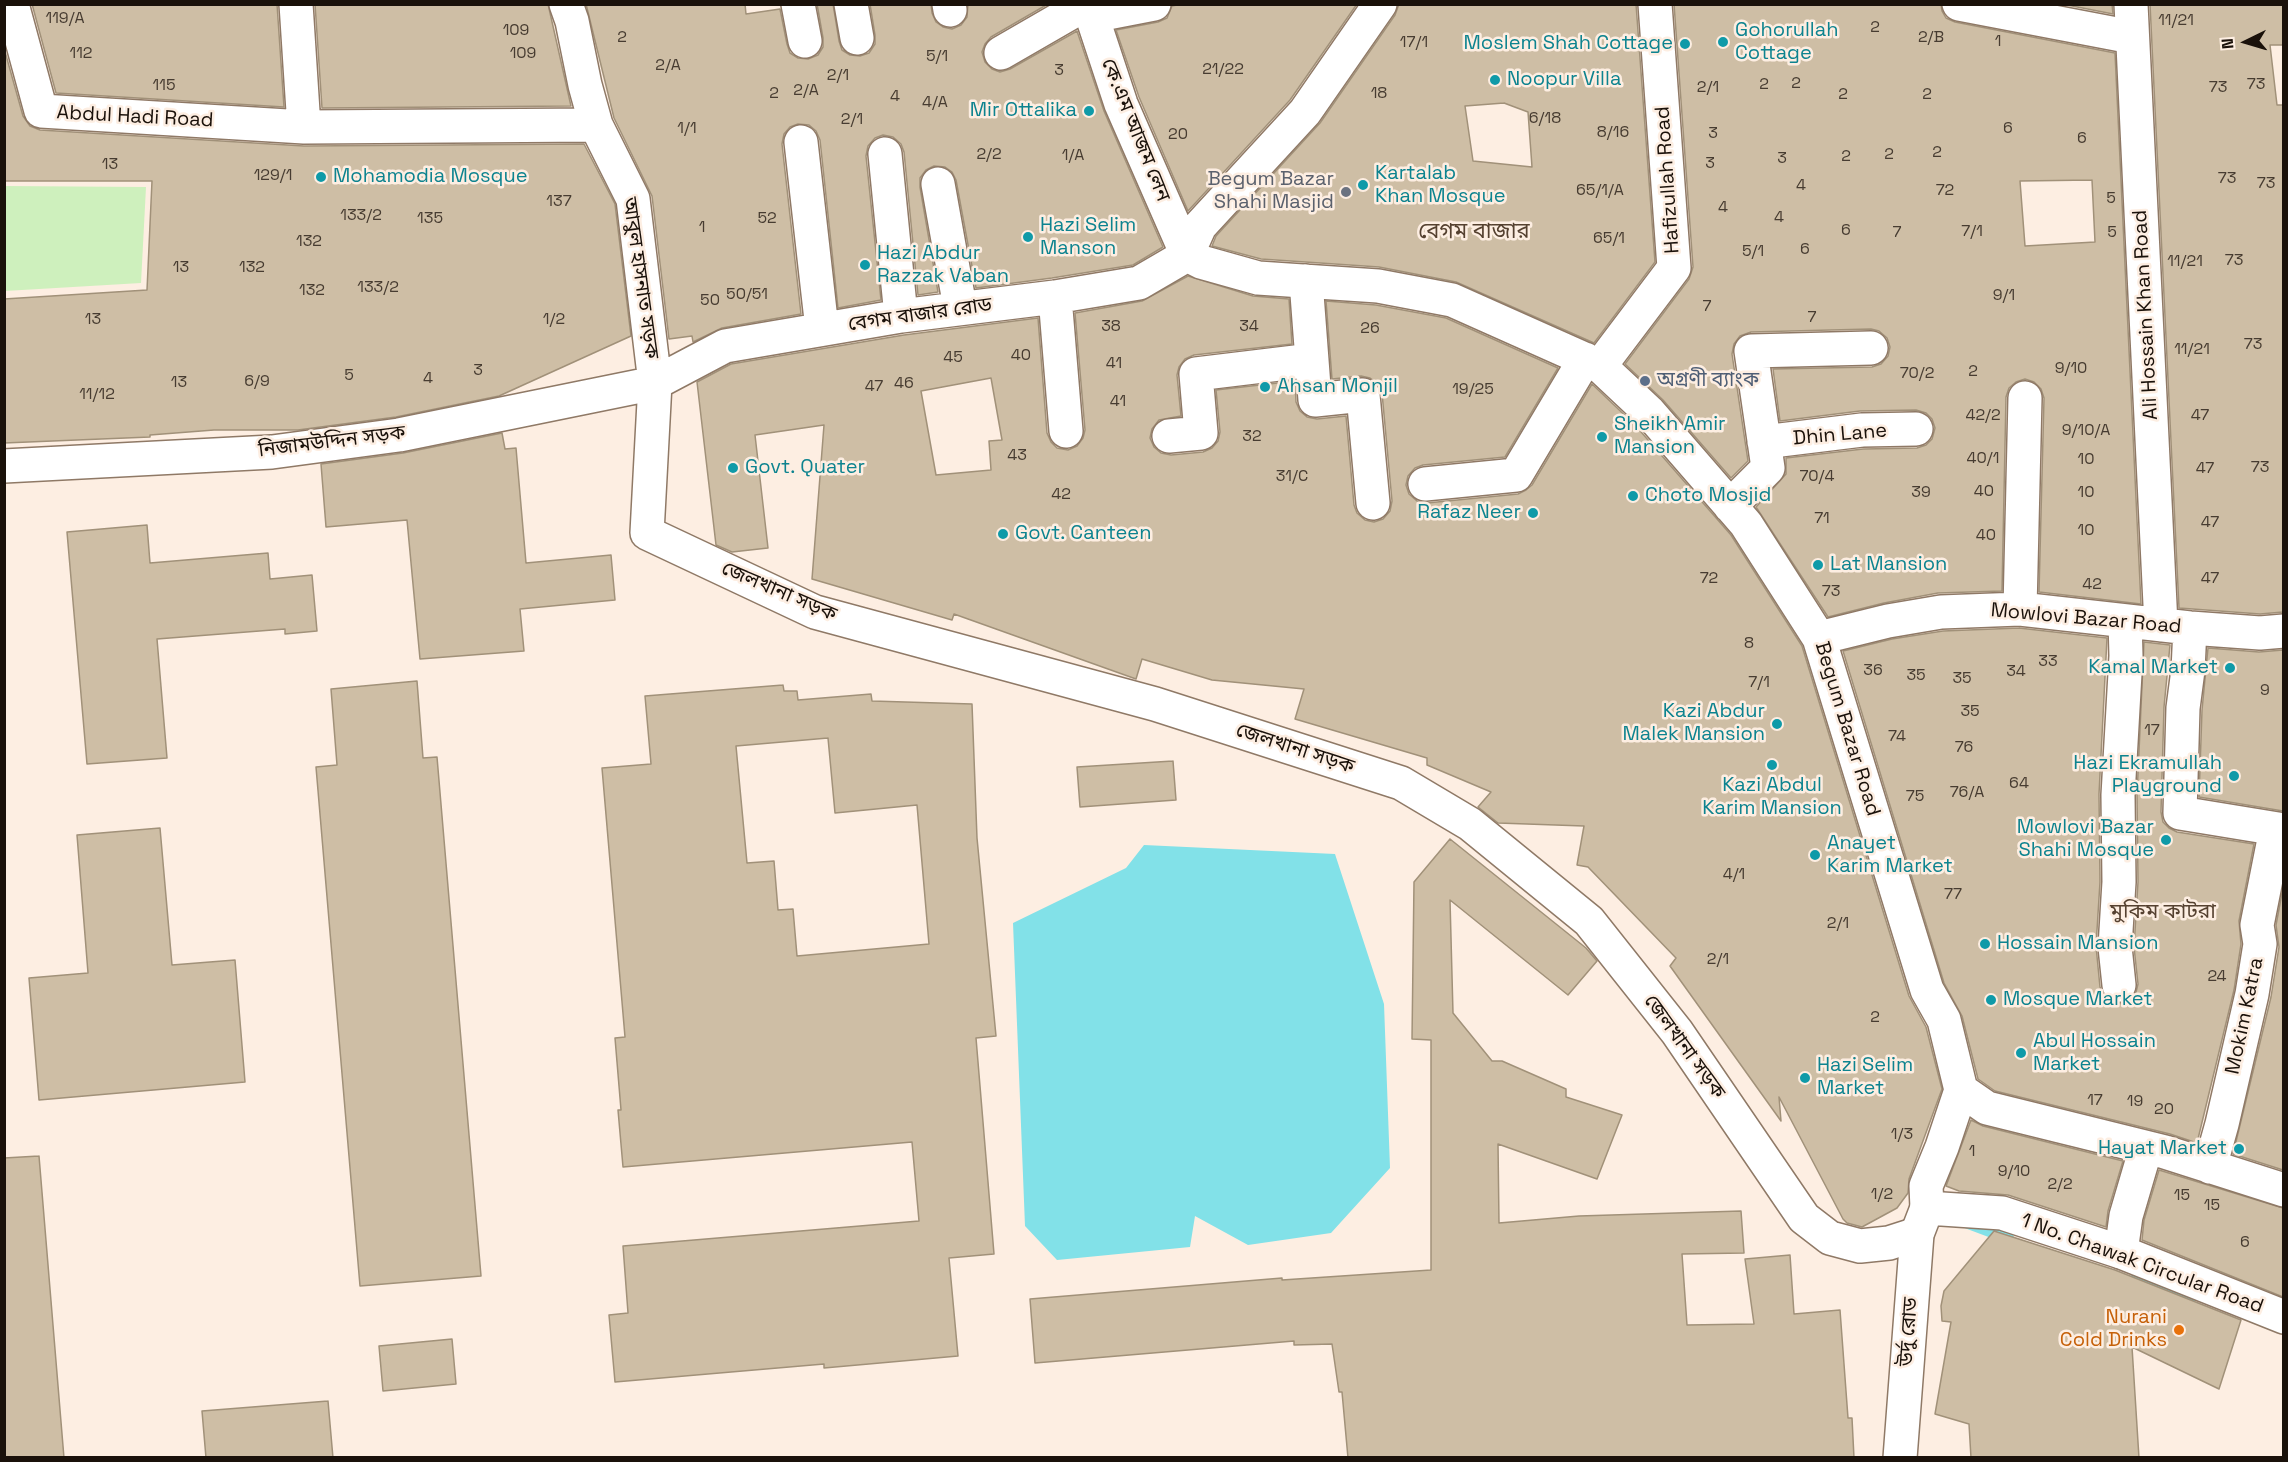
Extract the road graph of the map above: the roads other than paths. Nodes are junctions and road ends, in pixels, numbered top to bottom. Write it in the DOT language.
graph roads {
  1 [pos="12,4"];
  2 [pos="296,4"];
  3 [pos="566,4"];
  4 [pos="798,4"];
  5 [pos="851,4"];
  6 [pos="1154,4"];
  7 [pos="1380,4"];
  8 [pos="1655,4"];
  9 [pos="1959,4"];
  10 [pos="2131,4"];
  11 [pos="1088,8"];
  12 [pos="2012,9"];
  13 [pos="2132,37"];
  14 [pos="857,38"];
  15 [pos="805,41"];
  16 [pos="1001,53"];
  17 [pos="596,125"];
  18 [pos="304,127"];
  19 [pos="801,142"];
  20 [pos="885,153"];
  21 [pos="938,184"];
  22 [pos="1187,255"];
  23 [pos="1306,281"];
  24 [pos="1055,297"];
  25 [pos="960,307"];
  26 [pos="901,316"];
  27 [pos="822,329"];
  28 [pos="1871,348"];
  29 [pos="1312,360"];
  30 [pos="1592,363"];
  31 [pos="655,383"];
  32 [pos="2025,398"];
  33 [pos="1916,429"];
  34 [pos="1066,430"];
  35 [pos="1169,436"];
  36 [pos="1764,442"];
  37 [pos="4,466"];
  38 [pos="1425,484"];
  39 [pos="1373,503"];
  40 [pos="1730,506"];
  41 [pos="2020,609"];
  42 [pos="2125,621"];
  43 [pos="2175,626"];
  44 [pos="2283,632"];
  45 [pos="1819,638"];
  46 [pos="2280,829"];
  47 [pos="2119,985"];
  48 [pos="1961,1090"];
  49 [pos="2146,1148"];
  50 [pos="2210,1167"];
  51 [pos="2283,1190"];
  52 [pos="1922,1221"];
  53 [pos="2121,1252"];
  54 [pos="2283,1317"];
  55 [pos="1900,1458"];
  1 -- 18 [label="street, Abdul Hadi Road"];
  2 -- 18 [label="street"];
  3 -- 17 [label="street, আবুল হাসনাত সড়ক"];
  4 -- 15 [label="street"];
  5 -- 14 [label="street"];
  6 -- 11 [label="street"];
  7 -- 22 [label="street"];
  8 -- 30 [label="street, Hafizullah Road"];
  9 -- 12 [label="street"];
  10 -- 13 [label="street, Ali Hossain Khan Road"];
  11 -- 16 [label="street"];
  11 -- 22 [label="street, কে.এম আজম লেন"];
  12 -- 13 [label="street"];
  13 -- 43 [label="street, Ali Hossain Khan Road"];
  17 -- 18 [label="street, Abdul Hadi Road"];
  17 -- 31 [label="street, আবুল হাসনাত সড়ক"];
  19 -- 27 [label="street"];
  20 -- 26 [label="street"];
  21 -- 25 [label="street"];
  22 -- 23 [label="street, Begum Bazar Road"];
  22 -- 24 [label="street, বেগম বাজার রোড"];
  23 -- 29 [label="street"];
  23 -- 30 [label="street, Begum Bazar Road"];
  24 -- 25 [label="street, বেগম বাজার রোড"];
  24 -- 34 [label="street"];
  25 -- 26 [label="street, বেগম বাজার রোড"];
  26 -- 27 [label="street, বেগম বাজার রোড"];
  27 -- 31 [label="street, বেগম বাজার রোড"];
  28 -- 36 [label="street, Dhin Lane"];
  29 -- 35 [label="street"];
  29 -- 39 [label="street"];
  30 -- 38 [label="street, Hafizullah Road"];
  30 -- 40 [label="street, Begum Bazar Road"];
  31 -- 37 [label="street, নিজামউদ্দিন সড়ক"];
  31 -- 52 [label="street, জেলখানা সড়ক"];
  32 -- 41 [label="street"];
  33 -- 36 [label="street, Dhin Lane"];
  36 -- 40 [label="street, Dhin Lane"];
  40 -- 45 [label="street, Begum Bazar Road"];
  41 -- 42 [label="street, Mowlovi Bazar Road"];
  41 -- 45 [label="street, Mowlovi Bazar Road"];
  42 -- 43 [label="street, Mowlovi Bazar Road"];
  42 -- 47 [label="street"];
  43 -- 44 [label="street, Mowlovi Bazar Road"];
  43 -- 46 [label="street, Mokim Katra"];
  45 -- 48 [label="street, Begum Bazar Road"];
  46 -- 50 [label="street, Mokim Katra"];
  48 -- 49 [label="street"];
  48 -- 52 [label="street"];
  49 -- 50 [label="street"];
  49 -- 53 [label="street"];
  50 -- 51 [label="street"];
  52 -- 53 [label="street, 1 No. Chawak Circular Road"];
  52 -- 55 [label="street, উর্দু রোড"];
  53 -- 54 [label="street, 1 No. Chawak Circular Road"];
}
